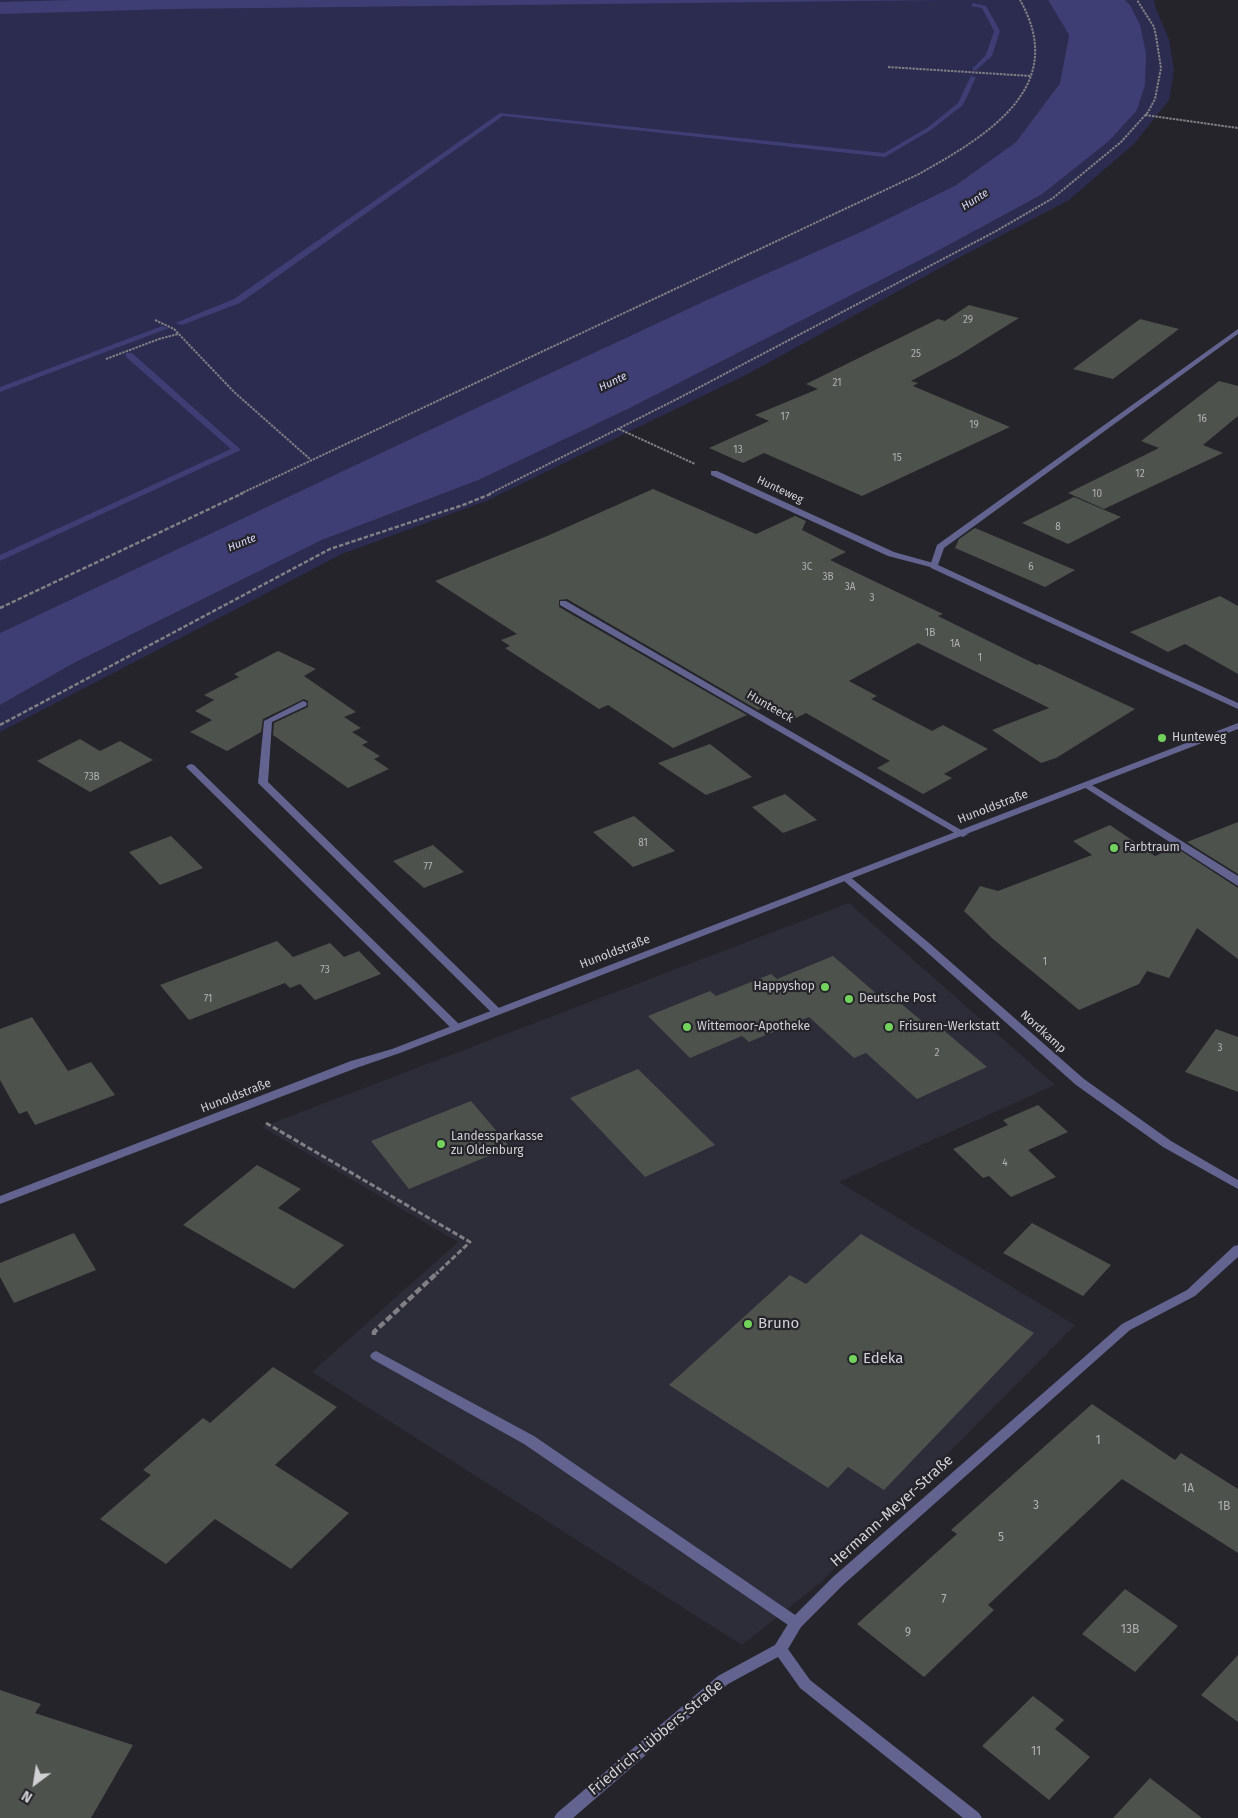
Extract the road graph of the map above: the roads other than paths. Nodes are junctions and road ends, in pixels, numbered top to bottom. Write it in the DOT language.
graph roads {
  1 [pos="1238,331"];
  2 [pos="714,473"];
  3 [pos="934,566"];
  4 [pos="563,603"];
  5 [pos="303,704"];
  6 [pos="1238,706"];
  7 [pos="1238,726"];
  8 [pos="191,767"];
  9 [pos="1087,785"];
  10 [pos="963,834"];
  11 [pos="846,878"];
  12 [pos="1238,883"];
  13 [pos="496,1011"];
  14 [pos="456,1027"];
  15 [pos="1238,1185"];
  16 [pos="0,1200"];
  17 [pos="1238,1249"];
  18 [pos="376,1356"];
  19 [pos="796,1622"];
  20 [pos="780,1649"];
  21 [pos="562,1818"];
  22 [pos="974,1818"];
  1 -- 3 [label="street"];
  2 -- 3 [label="street, Hunteweg"];
  3 -- 6 [label="street, Hunteweg"];
  4 -- 10 [label="street, Hunteeck"];
  5 -- 13 [label="street"];
  7 -- 9 [label="street, Hunoldstraße"];
  8 -- 14 [label="street"];
  9 -- 10 [label="street, Hunoldstraße"];
  9 -- 12 [label="street"];
  10 -- 11 [label="street, Hunoldstraße"];
  11 -- 13 [label="street, Hunoldstraße"];
  11 -- 15 [label="street, Nordkamp"];
  13 -- 14 [label="street, Hunoldstraße"];
  14 -- 16 [label="street, Hunoldstraße"];
  17 -- 19 [label="street, Hermann-Meyer-Straße"];
  18 -- 19 [label="street"];
  19 -- 20 [label="street, Hermann-Meyer-Straße"];
  20 -- 21 [label="street, Friedrich-Lübbers-Straße"];
  20 -- 22 [label="street"];
}
